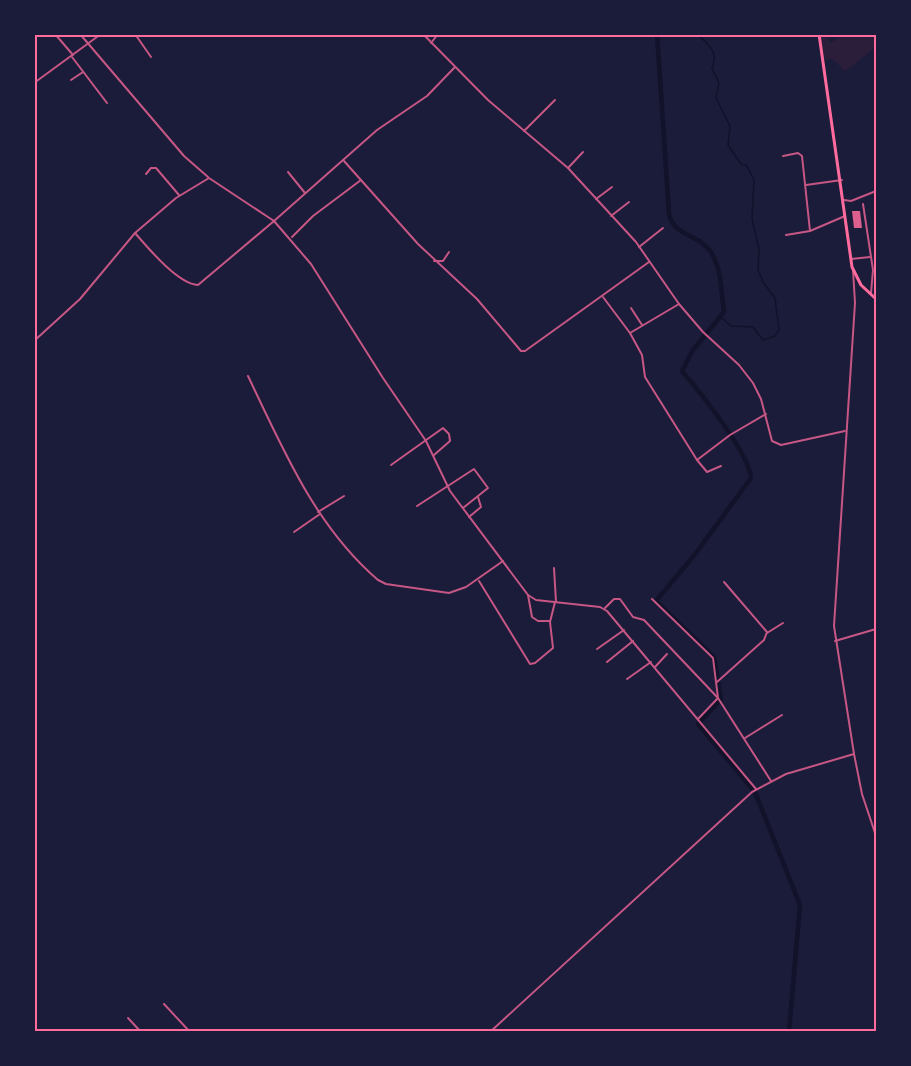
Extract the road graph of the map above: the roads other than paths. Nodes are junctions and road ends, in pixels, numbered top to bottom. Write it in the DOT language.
graph roads {
  1 [pos="56,34"];
  2 [pos="80,34"];
  3 [pos="101,34"];
  4 [pos="135,34"];
  5 [pos="423,34"];
  6 [pos="438,34"];
  7 [pos="819,34"];
  8 [pos="431,43"];
  9 [pos="89,45"];
  10 [pos="73,57"];
  11 [pos="151,57"];
  12 [pos="455,67"];
  13 [pos="83,72"];
  14 [pos="71,80"];
  15 [pos="34,83"];
  16 [pos="555,100"];
  17 [pos="106,103"];
  18 [pos="524,131"];
  19 [pos="583,152"];
  20 [pos="783,156"];
  21 [pos="344,161"];
  22 [pos="568,168"];
  23 [pos="288,172"];
  24 [pos="146,174"];
  25 [pos="209,178"];
  26 [pos="361,180"];
  27 [pos="842,180"];
  28 [pos="806,185"];
  29 [pos="612,187"];
  30 [pos="876,191"];
  31 [pos="306,194"];
  32 [pos="180,195"];
  33 [pos="596,199"];
  34 [pos="844,200"];
  35 [pos="629,202"];
  36 [pos="862,204"];
  37 [pos="611,216"];
  38 [pos="845,216"];
  39 [pos="274,221"];
  40 [pos="663,228"];
  41 [pos="810,231"];
  42 [pos="135,233"];
  43 [pos="786,235"];
  44 [pos="291,238"];
  45 [pos="639,247"];
  46 [pos="449,252"];
  47 [pos="870,257"];
  48 [pos="851,259"];
  49 [pos="434,261"];
  50 [pos="650,262"];
  51 [pos="852,267"];
  52 [pos="870,294"];
  53 [pos="603,297"];
  54 [pos="876,299"];
  55 [pos="679,304"];
  56 [pos="631,308"];
  57 [pos="642,325"];
  58 [pos="630,333"];
  59 [pos="34,341"];
  60 [pos="248,376"];
  61 [pos="766,414"];
  62 [pos="845,431"];
  63 [pos="425,439"];
  64 [pos="434,455"];
  65 [pos="697,460"];
  66 [pos="391,465"];
  67 [pos="721,466"];
  68 [pos="448,486"];
  69 [pos="344,496"];
  70 [pos="478,497"];
  71 [pos="417,506"];
  72 [pos="463,508"];
  73 [pos="319,513"];
  74 [pos="469,517"];
  75 [pos="294,532"];
  76 [pos="503,561"];
  77 [pos="554,568"];
  78 [pos="478,580"];
  79 [pos="724,582"];
  80 [pos="528,595"];
  81 [pos="652,599"];
  82 [pos="556,602"];
  83 [pos="876,606"];
  84 [pos="604,608"];
  85 [pos="550,621"];
  86 [pos="783,623"];
  87 [pos="876,629"];
  88 [pos="624,630"];
  89 [pos="767,633"];
  90 [pos="633,641"];
  91 [pos="835,641"];
  92 [pos="597,649"];
  93 [pos="667,654"];
  94 [pos="607,662"];
  95 [pos="651,662"];
  96 [pos="655,667"];
  97 [pos="627,679"];
  98 [pos="719,681"];
  99 [pos="720,700"];
  100 [pos="782,715"];
  101 [pos="700,720"];
  102 [pos="746,738"];
  103 [pos="854,754"];
  104 [pos="771,780"];
  105 [pos="754,790"];
  106 [pos="876,836"];
  107 [pos="164,1004"];
  108 [pos="128,1018"];
  109 [pos="141,1032"];
  110 [pos="190,1032"];
  111 [pos="490,1032"];
  1 -- 10 [label="street"];
  2 -- 9 [label="street"];
  3 -- 9 [label="street"];
  4 -- 11 [label="street"];
  5 -- 8 [label="street"];
  6 -- 8 [label="street"];
  7 -- 27 [label="main road"];
  8 -- 12 [label="street"];
  9 -- 10 [label="street"];
  9 -- 25 [label="street"];
  10 -- 13 [label="street"];
  10 -- 15 [label="street"];
  12 -- 18 [label="street"];
  12 -- 21 [label="street"];
  13 -- 14 [label="street"];
  13 -- 17 [label="street"];
  16 -- 18 [label="street"];
  18 -- 22 [label="street"];
  19 -- 22 [label="street"];
  20 -- 28 [label="street"];
  21 -- 26 [label="street"];
  21 -- 31 [label="street"];
  22 -- 33 [label="street"];
  23 -- 31 [label="street"];
  24 -- 32 [label="street"];
  25 -- 32 [label="street"];
  25 -- 39 [label="street"];
  26 -- 44 [label="street"];
  26 -- 49 [label="street"];
  27 -- 28 [label="street"];
  27 -- 34 [label="main road"];
  28 -- 41 [label="street"];
  29 -- 33 [label="street"];
  30 -- 34 [label="street"];
  31 -- 39 [label="street"];
  32 -- 42 [label="street"];
  33 -- 37 [label="street"];
  34 -- 38 [label="main road"];
  35 -- 37 [label="street"];
  36 -- 47 [label="street"];
  37 -- 45 [label="street"];
  38 -- 41 [label="street"];
  38 -- 48 [label="main road"];
  39 -- 42 [label="street"];
  39 -- 44 [label="street"];
  40 -- 45 [label="street"];
  41 -- 43 [label="street"];
  42 -- 59 [label="street"];
  44 -- 63 [label="street"];
  45 -- 50 [label="street"];
  46 -- 49 [label="street"];
  47 -- 48 [label="street"];
  47 -- 52 [label="street"];
  48 -- 51 [label="main road"];
  49 -- 53 [label="street"];
  50 -- 53 [label="street"];
  50 -- 55 [label="street"];
  51 -- 52 [label="main road"];
  51 -- 62 [label="street"];
  52 -- 54 [label="main road"];
  53 -- 58 [label="street"];
  55 -- 57 [label="street"];
  55 -- 61 [label="street"];
  56 -- 57 [label="street"];
  57 -- 58 [label="street"];
  58 -- 65 [label="street"];
  60 -- 73 [label="street"];
  61 -- 62 [label="street"];
  61 -- 65 [label="street"];
  62 -- 91 [label="street"];
  63 -- 64 [label="street"];
  63 -- 64 [label="street"];
  63 -- 66 [label="street"];
  64 -- 68 [label="street"];
  65 -- 67 [label="street"];
  68 -- 70 [label="street"];
  68 -- 71 [label="street"];
  68 -- 72 [label="street"];
  69 -- 73 [label="street"];
  70 -- 72 [label="street"];
  70 -- 74 [label="street"];
  72 -- 74 [label="street"];
  73 -- 75 [label="street"];
  73 -- 78 [label="street"];
  74 -- 76 [label="street"];
  76 -- 78 [label="street"];
  76 -- 80 [label="street"];
  77 -- 82 [label="street"];
  78 -- 85 [label="street"];
  79 -- 89 [label="street"];
  80 -- 82 [label="street"];
  80 -- 85 [label="street"];
  81 -- 98 [label="street"];
  82 -- 84 [label="street"];
  82 -- 85 [label="street"];
  83 -- 87 [label="street"];
  84 -- 88 [label="street"];
  84 -- 99 [label="street"];
  86 -- 89 [label="street"];
  87 -- 91 [label="street"];
  88 -- 90 [label="street"];
  88 -- 92 [label="street"];
  89 -- 98 [label="street"];
  90 -- 94 [label="street"];
  90 -- 95 [label="street"];
  91 -- 103 [label="street"];
  93 -- 96 [label="street"];
  95 -- 96 [label="street"];
  95 -- 97 [label="street"];
  96 -- 101 [label="street"];
  98 -- 99 [label="street"];
  99 -- 101 [label="street"];
  99 -- 102 [label="street"];
  100 -- 102 [label="street"];
  101 -- 105 [label="street"];
  102 -- 104 [label="street"];
  103 -- 104 [label="street"];
  103 -- 106 [label="street"];
  104 -- 105 [label="street"];
  105 -- 111 [label="street"];
  107 -- 110 [label="street"];
  108 -- 109 [label="street"];
}
